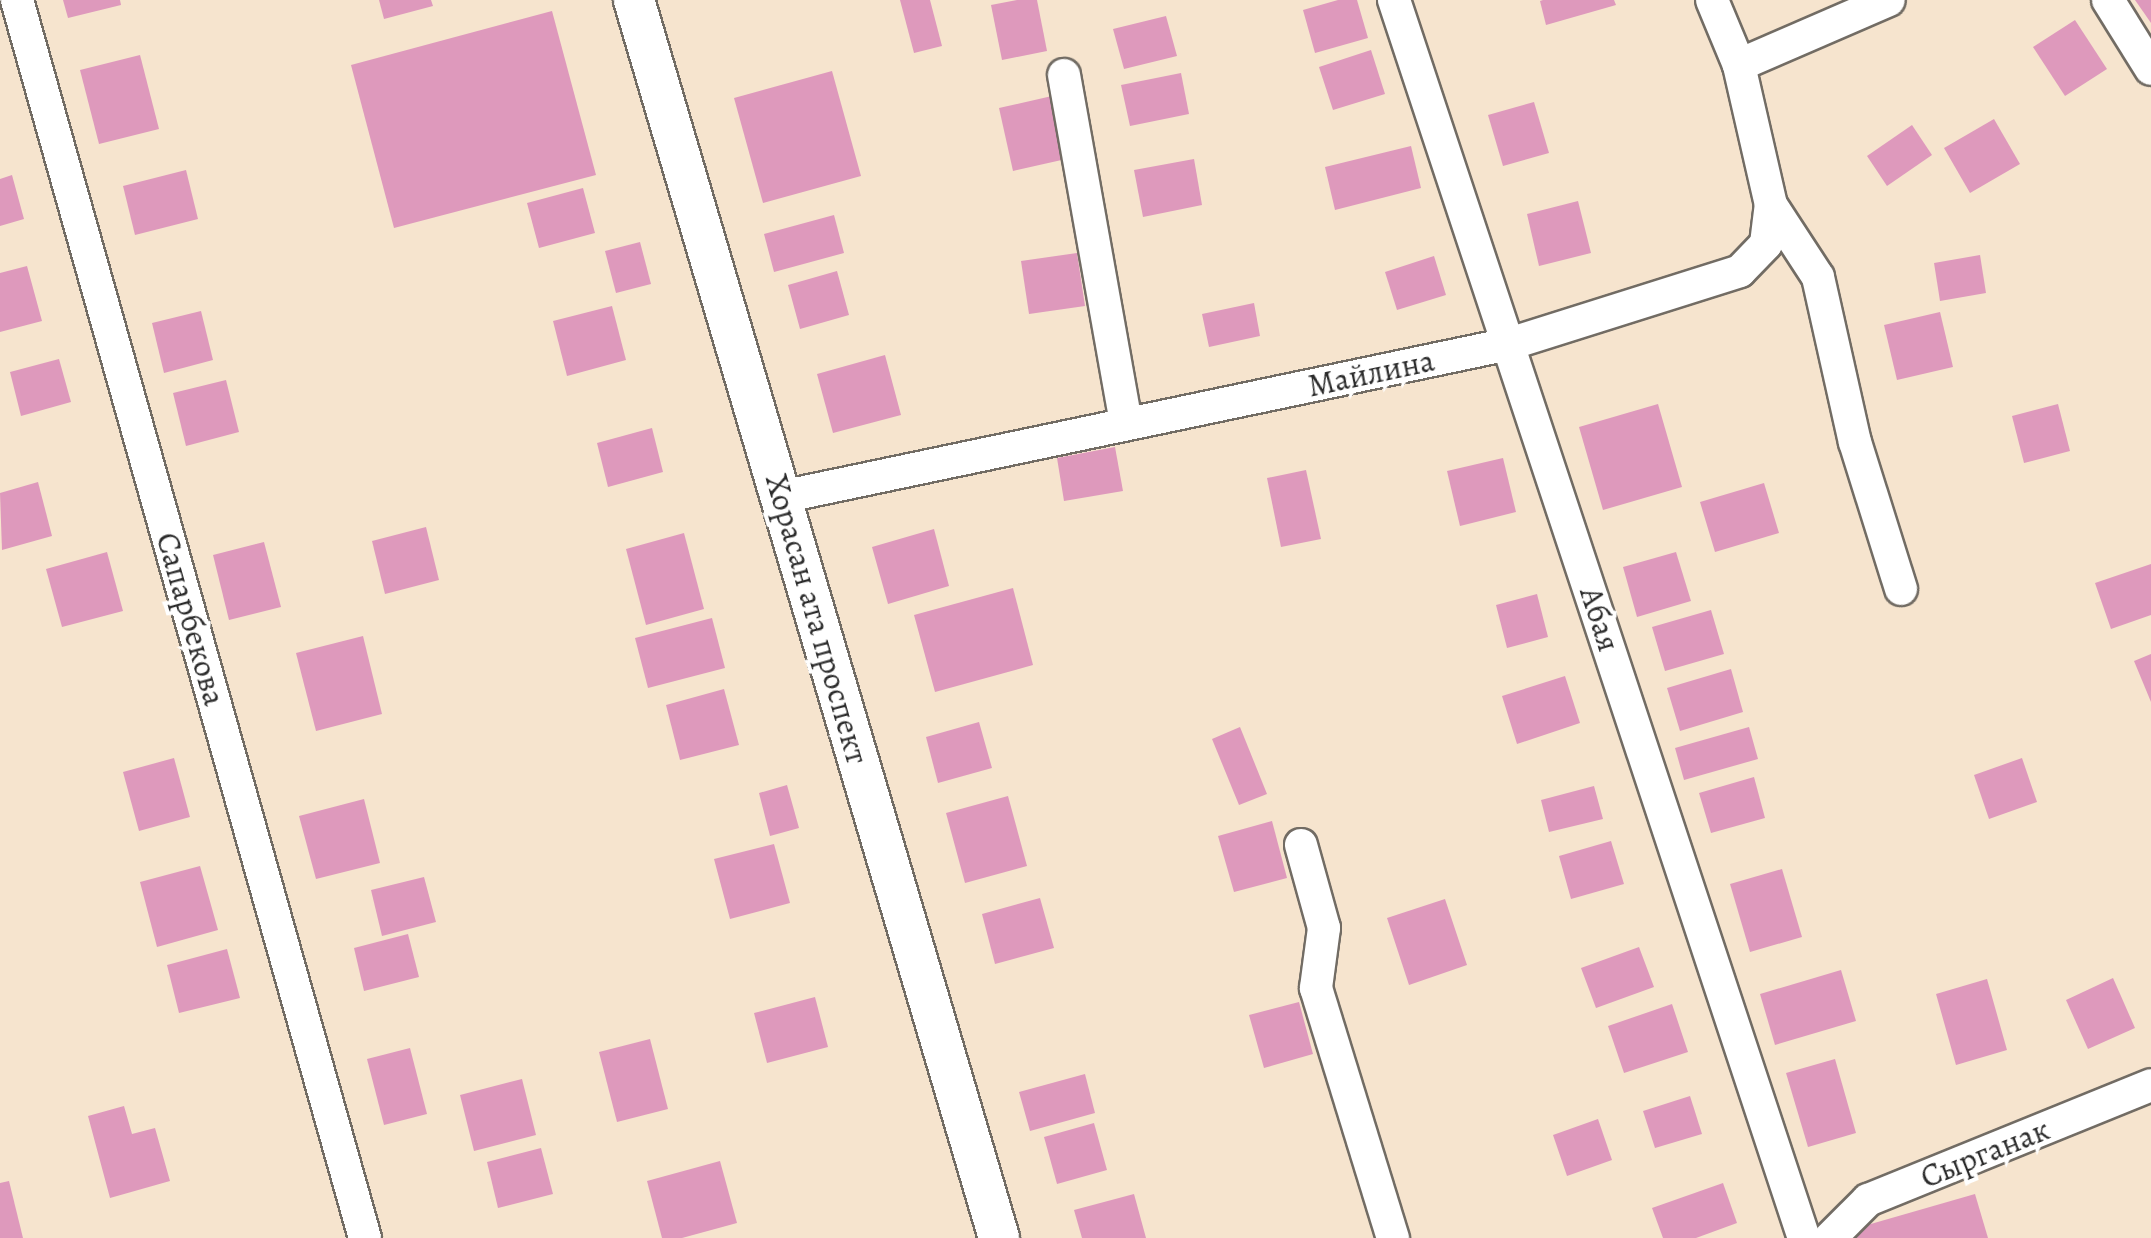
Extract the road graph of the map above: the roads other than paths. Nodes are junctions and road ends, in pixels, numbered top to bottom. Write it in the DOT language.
graph roads {
  1 [pos="17,0"];
  2 [pos="634,0"];
  3 [pos="1394,0"];
  4 [pos="1712,0"];
  5 [pos="1889,0"];
  6 [pos="2108,0"];
  7 [pos="1739,65"];
  8 [pos="2151,69"];
  9 [pos="1064,75"];
  10 [pos="1771,205"];
  11 [pos="1509,344"];
  12 [pos="1126,424"];
  13 [pos="781,497"];
  14 [pos="1901,589"];
  15 [pos="1301,845"];
  16 [pos="2151,1085"];
  17 [pos="365,1238"];
  18 [pos="999,1238"];
  19 [pos="1393,1238"];
  20 [pos="1804,1238"];
  21 [pos="1830,1238"];
  1 -- 17 [label="street, Сапарбекова"];
  2 -- 13 [label="main road, Хорасан ата проспект"];
  3 -- 11 [label="street, Абая"];
  4 -- 7 [label="street, Майлина"];
  5 -- 7 [label="street"];
  6 -- 8 [label="street"];
  7 -- 10 [label="street, Майлина"];
  9 -- 12 [label="street"];
  10 -- 11 [label="street, Майлина"];
  10 -- 14 [label="street"];
  11 -- 12 [label="street, Майлина"];
  11 -- 20 [label="street, Абая"];
  12 -- 13 [label="street, Майлина"];
  13 -- 18 [label="main road, Хорасан ата проспект"];
  15 -- 19 [label="street"];
  16 -- 21 [label="street, Сырганак"];
}
